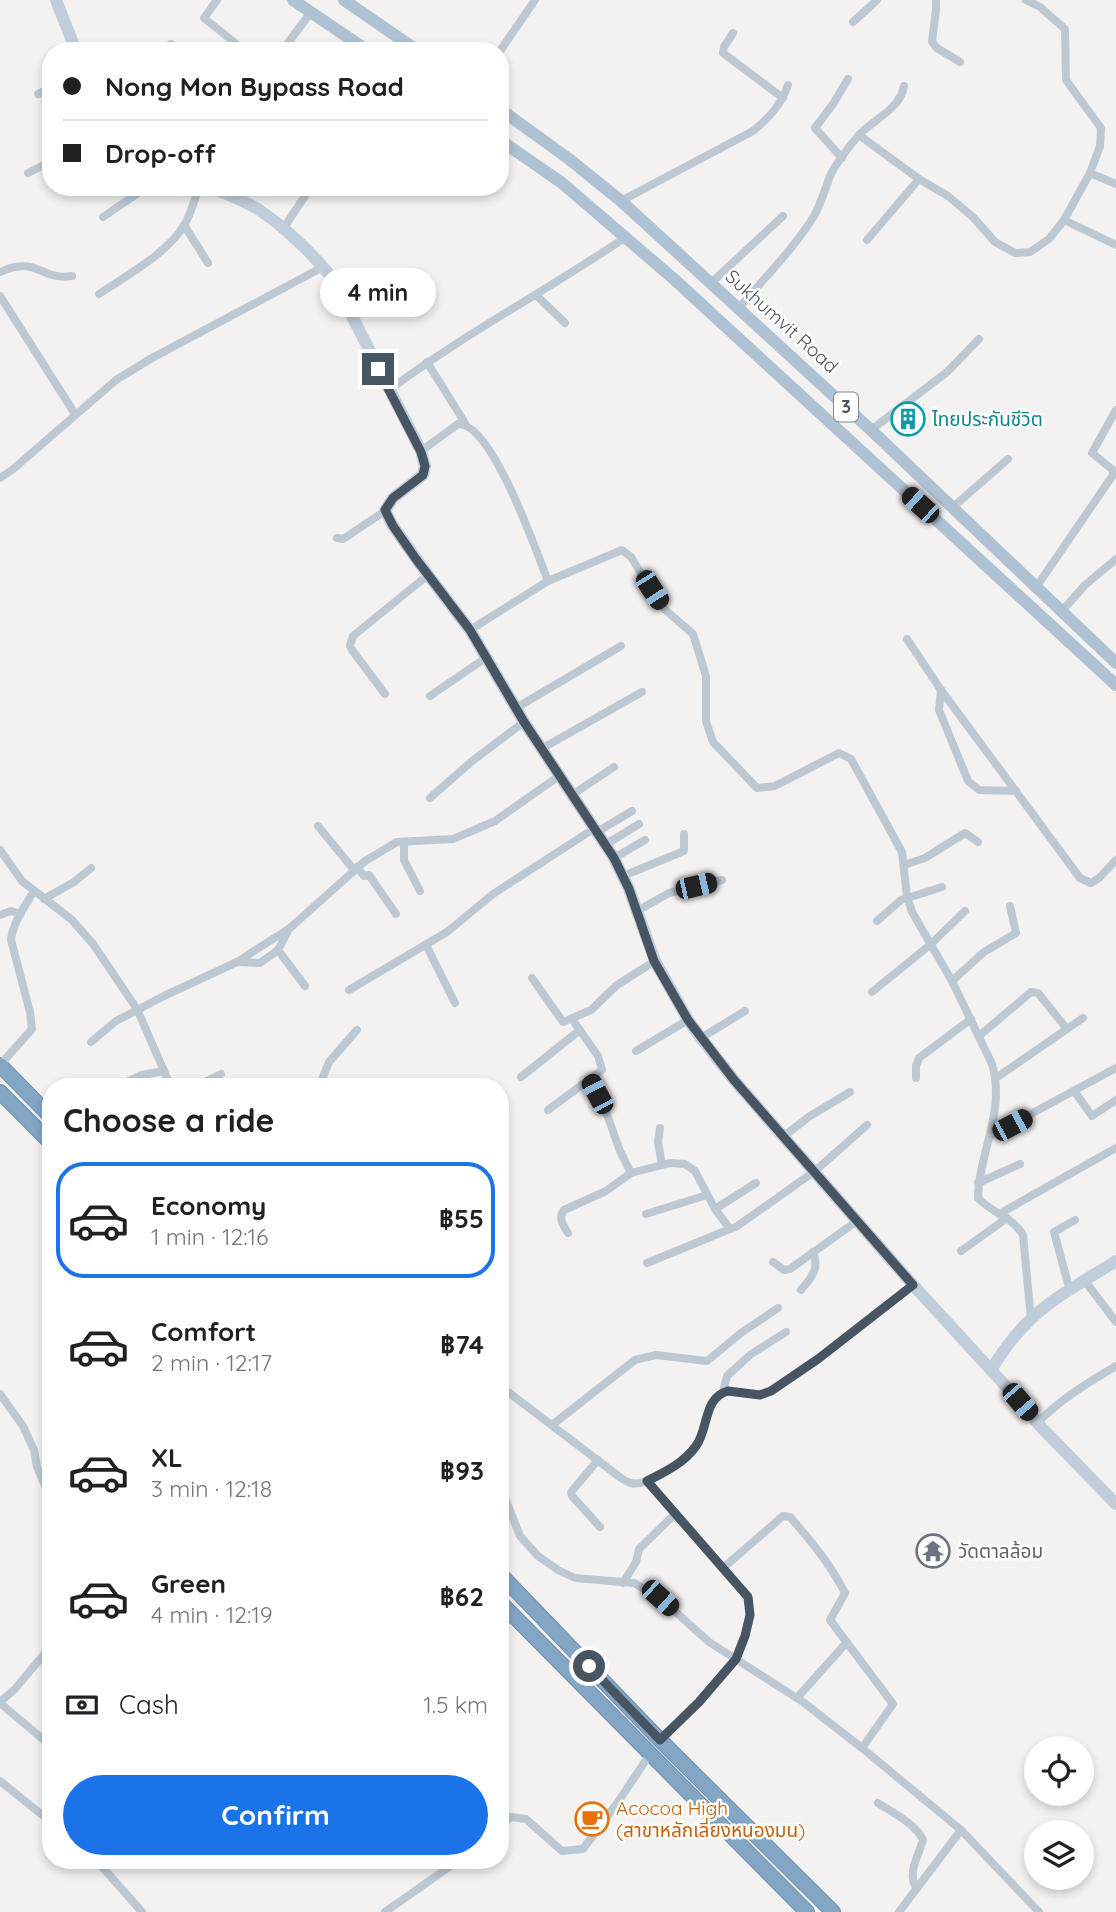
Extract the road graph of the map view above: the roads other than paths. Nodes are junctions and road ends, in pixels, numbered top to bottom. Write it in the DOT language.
graph roads {
  1 [pos="56,0"];
  2 [pos="217,0"];
  3 [pos="293,0"];
  4 [pos="344,0"];
  5 [pos="535,0"];
  6 [pos="877,0"];
  7 [pos="936,0"];
  8 [pos="1026,0"];
  9 [pos="311,12"];
  10 [pos="853,22"];
  11 [pos="733,33"];
  12 [pos="72,42"];
  13 [pos="233,42"];
  14 [pos="289,42"];
  15 [pos="355,42"];
  16 [pos="405,42"];
  17 [pos="506,42"];
  18 [pos="960,62"];
  19 [pos="848,79"];
  20 [pos="788,85"];
  21 [pos="904,86"];
  22 [pos="42,92"];
  23 [pos="38,94"];
  24 [pos="783,98"];
  25 [pos="509,116"];
  26 [pos="859,135"];
  27 [pos="509,146"];
  28 [pos="842,158"];
  29 [pos="42,166"];
  30 [pos="28,173"];
  31 [pos="1090,173"];
  32 [pos="919,179"];
  33 [pos="1116,184"];
  34 [pos="134,196"];
  35 [pos="195,196"];
  36 [pos="230,196"];
  37 [pos="305,196"];
  38 [pos="621,201"];
  39 [pos="783,216"];
  40 [pos="103,217"];
  41 [pos="1064,219"];
  42 [pos="184,225"];
  43 [pos="283,229"];
  44 [pos="626,237"];
  45 [pos="867,240"];
  46 [pos="1116,245"];
  47 [pos="208,264"];
  48 [pos="323,267"];
  49 [pos="0,272"];
  50 [pos="72,276"];
  51 [pos="711,283"];
  52 [pos="99,294"];
  53 [pos="536,295"];
  54 [pos="0,296"];
  55 [pos="738,308"];
  56 [pos="565,323"];
  57 [pos="979,339"];
  58 [pos="427,362"];
  59 [pos="389,390"];
  60 [pos="1116,410"];
  61 [pos="75,414"];
  62 [pos="465,423"];
  63 [pos="871,430"];
  64 [pos="421,452"];
  65 [pos="1008,459"];
  66 [pos="0,478"];
  67 [pos="953,507"];
  68 [pos="385,510"];
  69 [pos="337,538"];
  70 [pos="1116,559"];
  71 [pos="428,575"];
  72 [pos="548,581"];
  73 [pos="1037,586"];
  74 [pos="1062,611"];
  75 [pos="470,630"];
  76 [pos="907,639"];
  77 [pos="621,646"];
  78 [pos="486,657"];
  79 [pos="1116,663"];
  80 [pos="1116,685"];
  81 [pos="941,690"];
  82 [pos="642,692"];
  83 [pos="384,694"];
  84 [pos="430,696"];
  85 [pos="516,708"];
  86 [pos="524,722"];
  87 [pos="541,749"];
  88 [pos="614,767"];
  89 [pos="559,776"];
  90 [pos="1016,791"];
  91 [pos="572,795"];
  92 [pos="430,798"];
  93 [pos="632,811"];
  94 [pos="639,824"];
  95 [pos="318,826"];
  96 [pos="596,830"];
  97 [pos="684,834"];
  98 [pos="645,841"];
  99 [pos="404,842"];
  100 [pos="978,842"];
  101 [pos="605,845"];
  102 [pos="0,850"];
  103 [pos="614,858"];
  104 [pos="1116,860"];
  105 [pos="904,864"];
  106 [pos="91,868"];
  107 [pos="356,869"];
  108 [pos="623,876"];
  109 [pos="722,880"];
  110 [pos="942,887"];
  111 [pos="34,891"];
  112 [pos="420,891"];
  113 [pos="907,897"];
  114 [pos="44,899"];
  115 [pos="1010,906"];
  116 [pos="637,911"];
  117 [pos="965,911"];
  118 [pos="21,914"];
  119 [pos="396,914"];
  120 [pos="0,915"];
  121 [pos="877,921"];
  122 [pos="290,928"];
  123 [pos="931,944"];
  124 [pos="426,945"];
  125 [pos="278,950"];
  126 [pos="654,961"];
  127 [pos="237,962"];
  128 [pos="532,978"];
  129 [pos="952,981"];
  130 [pos="305,986"];
  131 [pos="349,990"];
  132 [pos="872,992"];
  133 [pos="455,1003"];
  134 [pos="137,1010"];
  135 [pos="746,1011"];
  136 [pos="1083,1018"];
  137 [pos="572,1019"];
  138 [pos="971,1019"];
  139 [pos="688,1020"];
  140 [pos="1067,1029"];
  141 [pos="357,1030"];
  142 [pos="580,1030"];
  143 [pos="979,1036"];
  144 [pos="701,1038"];
  145 [pos="91,1042"];
  146 [pos="636,1051"];
  147 [pos="0,1065"];
  148 [pos="1116,1068"];
  149 [pos="164,1072"];
  150 [pos="220,1074"];
  151 [pos="521,1077"];
  152 [pos="135,1078"];
  153 [pos="167,1078"];
  154 [pos="212,1078"];
  155 [pos="322,1078"];
  156 [pos="916,1078"];
  157 [pos="996,1078"];
  158 [pos="589,1080"];
  159 [pos="1075,1091"];
  160 [pos="0,1092"];
  161 [pos="850,1093"];
  162 [pos="1116,1100"];
  163 [pos="42,1108"];
  164 [pos="548,1110"];
  165 [pos="867,1125"];
  166 [pos="660,1128"];
  167 [pos="42,1134"];
  168 [pos="784,1136"];
  169 [pos="990,1136"];
  170 [pos="1116,1148"];
  171 [pos="1020,1164"];
  172 [pos="662,1165"];
  173 [pos="815,1171"];
  174 [pos="631,1173"];
  175 [pos="756,1183"];
  176 [pos="978,1183"];
  177 [pos="707,1195"];
  178 [pos="715,1209"];
  179 [pos="646,1214"];
  180 [pos="1003,1216"];
  181 [pos="1075,1220"];
  182 [pos="857,1221"];
  183 [pos="730,1228"];
  184 [pos="568,1233"];
  185 [pos="961,1251"];
  186 [pos="813,1252"];
  187 [pos="1116,1261"];
  188 [pos="773,1262"];
  189 [pos="647,1263"];
  190 [pos="1085,1281"];
  191 [pos="913,1285"];
  192 [pos="801,1290"];
  193 [pos="1070,1291"];
  194 [pos="778,1308"];
  195 [pos="1031,1319"];
  196 [pos="1116,1322"];
  197 [pos="786,1332"];
  198 [pos="1116,1366"];
  199 [pos="991,1370"];
  200 [pos="723,1392"];
  201 [pos="509,1393"];
  202 [pos="0,1394"];
  203 [pos="4,1407"];
  204 [pos="1037,1423"];
  205 [pos="552,1425"];
  206 [pos="598,1460"];
  207 [pos="42,1479"];
  208 [pos="647,1481"];
  209 [pos="1116,1504"];
  210 [pos="509,1508"];
  211 [pos="677,1513"];
  212 [pos="600,1527"];
  213 [pos="723,1567"];
  214 [pos="509,1583"];
  215 [pos="623,1583"];
  216 [pos="509,1611"];
  217 [pos="847,1642"];
  218 [pos="42,1657"];
  219 [pos="736,1659"];
  220 [pos="797,1698"];
  221 [pos="1,1701"];
  222 [pos="42,1738"];
  223 [pos="660,1740"];
  224 [pos="862,1748"];
  225 [pos="650,1754"];
  226 [pos="0,1781"];
  227 [pos="878,1803"];
  228 [pos="42,1815"];
  229 [pos="509,1819"];
  230 [pos="961,1830"];
  231 [pos="104,1869"];
  232 [pos="446,1869"];
  233 [pos="917,1888"];
  234 [pos="142,1912"];
  235 [pos="385,1912"];
  236 [pos="807,1912"];
  237 [pos="833,1912"];
  238 [pos="899,1912"];
  239 [pos="1039,1912"];
  1 -- 12 [label="street"];
  2 -- 13 [label="street"];
  3 -- 9 [label="main road"];
  4 -- 16 [label="main road"];
  5 -- 17 [label="street"];
  6 -- 10 [label="street"];
  7 -- 18 [label="street"];
  8 -- 31 [label="street"];
  9 -- 14 [label="street"];
  9 -- 15 [label="main road"];
  11 -- 24 [label="street"];
  19 -- 28 [label="street"];
  20 -- 24 [label="street"];
  21 -- 26 [label="street"];
  22 -- 23 [label="street"];
  24 -- 38 [label="street"];
  25 -- 38 [label="main road, Sukhumvit Road / 3"];
  26 -- 28 [label="street"];
  26 -- 32 [label="street"];
  27 -- 44 [label="main road, 3"];
  28 -- 55 [label="street"];
  29 -- 30 [label="street"];
  31 -- 33 [label="street"];
  31 -- 41 [label="street"];
  32 -- 41 [label="street"];
  32 -- 45 [label="street"];
  34 -- 40 [label="street"];
  35 -- 42 [label="street"];
  36 -- 43 [label="street"];
  37 -- 43 [label="street"];
  38 -- 51 [label="main road, Sukhumvit Road / 3"];
  39 -- 51 [label="street"];
  41 -- 46 [label="street"];
  42 -- 47 [label="street"];
  42 -- 52 [label="street"];
  43 -- 48 [label="street"];
  44 -- 53 [label="street"];
  44 -- 80 [label="main road, 3"];
  48 -- 59 [label="street"];
  48 -- 61 [label="street"];
  49 -- 50 [label="street"];
  51 -- 55 [label="main road, Sukhumvit Road / 3"];
  53 -- 56 [label="street"];
  53 -- 58 [label="street"];
  54 -- 61 [label="street"];
  55 -- 63 [label="main road, Sukhumvit Road / 3"];
  57 -- 63 [label="street"];
  58 -- 59 [label="street"];
  58 -- 62 [label="street"];
  59 -- 64 [label="street"];
  60 -- 73 [label="street"];
  61 -- 66 [label="street"];
  62 -- 64 [label="street"];
  62 -- 72 [label="street"];
  63 -- 67 [label="main road, Sukhumvit Road / 3"];
  64 -- 68 [label="street"];
  65 -- 67 [label="street"];
  67 -- 73 [label="main road, Sukhumvit Road / 3"];
  68 -- 69 [label="street"];
  68 -- 71 [label="street"];
  70 -- 74 [label="street"];
  71 -- 75 [label="street"];
  71 -- 83 [label="street"];
  72 -- 75 [label="street"];
  72 -- 105 [label="street"];
  73 -- 74 [label="main road, Sukhumvit Road / 3"];
  74 -- 79 [label="main road, Sukhumvit Road / 3"];
  75 -- 78 [label="street"];
  76 -- 81 [label="street"];
  77 -- 85 [label="street"];
  78 -- 84 [label="street"];
  78 -- 85 [label="street"];
  81 -- 90 [label="street"];
  81 -- 90 [label="street"];
  82 -- 87 [label="street"];
  85 -- 86 [label="street"];
  86 -- 87 [label="street"];
  86 -- 92 [label="street"];
  87 -- 89 [label="street"];
  88 -- 91 [label="street"];
  89 -- 91 [label="street"];
  89 -- 99 [label="street"];
  90 -- 104 [label="street"];
  91 -- 96 [label="street"];
  93 -- 96 [label="street"];
  94 -- 101 [label="street"];
  95 -- 107 [label="street"];
  96 -- 101 [label="street"];
  96 -- 124 [label="street"];
  97 -- 108 [label="street"];
  98 -- 103 [label="street"];
  99 -- 107 [label="street"];
  99 -- 112 [label="street"];
  100 -- 105 [label="street"];
  101 -- 103 [label="street"];
  102 -- 111 [label="street"];
  103 -- 108 [label="street"];
  105 -- 113 [label="street"];
  106 -- 114 [label="street"];
  107 -- 119 [label="street"];
  107 -- 122 [label="street"];
  108 -- 116 [label="street"];
  109 -- 116 [label="street"];
  110 -- 113 [label="street"];
  111 -- 114 [label="street"];
  111 -- 118 [label="street"];
  113 -- 121 [label="street"];
  113 -- 123 [label="street"];
  114 -- 134 [label="street"];
  115 -- 129 [label="street"];
  116 -- 126 [label="street"];
  117 -- 123 [label="street"];
  118 -- 120 [label="street"];
  118 -- 147 [label="street"];
  122 -- 125 [label="street"];
  122 -- 127 [label="street"];
  123 -- 129 [label="street"];
  123 -- 132 [label="street"];
  124 -- 131 [label="street"];
  124 -- 133 [label="street"];
  125 -- 127 [label="street"];
  125 -- 130 [label="street"];
  126 -- 137 [label="street"];
  126 -- 139 [label="street"];
  127 -- 134 [label="street"];
  128 -- 137 [label="street"];
  129 -- 138 [label="street"];
  134 -- 145 [label="street"];
  134 -- 149 [label="street"];
  135 -- 144 [label="street"];
  136 -- 140 [label="street"];
  137 -- 142 [label="street"];
  138 -- 143 [label="street"];
  138 -- 156 [label="street"];
  139 -- 144 [label="street"];
  139 -- 146 [label="street"];
  140 -- 143 [label="street"];
  140 -- 157 [label="street"];
  141 -- 155 [label="street"];
  142 -- 151 [label="street"];
  142 -- 158 [label="street"];
  143 -- 157 [label="street"];
  144 -- 168 [label="street"];
  147 -- 163 [label="highway"];
  148 -- 159 [label="street"];
  149 -- 152 [label="street"];
  149 -- 153 [label="street"];
  150 -- 154 [label="street"];
  157 -- 169 [label="street"];
  158 -- 164 [label="street"];
  158 -- 174 [label="street"];
  159 -- 162 [label="street"];
  159 -- 169 [label="street"];
  160 -- 167 [label="highway"];
  161 -- 168 [label="street"];
  165 -- 173 [label="street"];
  166 -- 172 [label="street"];
  168 -- 173 [label="street"];
  169 -- 176 [label="street"];
  170 -- 180 [label="street"];
  171 -- 176 [label="street"];
  172 -- 174 [label="street"];
  172 -- 177 [label="street"];
  173 -- 182 [label="street"];
  173 -- 183 [label="street"];
  174 -- 184 [label="street"];
  175 -- 178 [label="street"];
  176 -- 180 [label="street"];
  177 -- 178 [label="street"];
  177 -- 179 [label="street"];
  178 -- 183 [label="street"];
  180 -- 185 [label="street"];
  180 -- 195 [label="street"];
  181 -- 193 [label="street"];
  182 -- 186 [label="street"];
  182 -- 191 [label="street"];
  183 -- 189 [label="street"];
  186 -- 188 [label="street"];
  186 -- 192 [label="street"];
  187 -- 190 [label="street"];
  190 -- 193 [label="street"];
  190 -- 196 [label="street"];
  191 -- 199 [label="street"];
  191 -- 200 [label="street"];
  193 -- 195 [label="street"];
  194 -- 205 [label="street"];
  195 -- 199 [label="street"];
  197 -- 200 [label="street"];
  198 -- 204 [label="street"];
  199 -- 204 [label="street"];
  200 -- 208 [label="street"];
  201 -- 205 [label="street"];
  202 -- 203 [label="street"];
  203 -- 207 [label="street"];
  204 -- 209 [label="street"];
  205 -- 206 [label="street"];
  206 -- 208 [label="street"];
  206 -- 212 [label="street"];
  208 -- 211 [label="street"];
  210 -- 215 [label="street"];
  211 -- 213 [label="street"];
  211 -- 215 [label="street"];
  213 -- 217 [label="street"];
  213 -- 219 [label="street"];
  214 -- 223 [label="highway"];
  215 -- 219 [label="street"];
  216 -- 225 [label="highway"];
  217 -- 220 [label="street"];
  217 -- 224 [label="street"];
  218 -- 221 [label="street"];
  219 -- 220 [label="street"];
  219 -- 223 [label="street"];
  220 -- 224 [label="street"];
  221 -- 222 [label="street"];
  223 -- 237 [label="highway"];
  224 -- 230 [label="street"];
  225 -- 229 [label="street"];
  225 -- 236 [label="highway"];
  226 -- 228 [label="street"];
  227 -- 233 [label="street"];
  230 -- 233 [label="street"];
  230 -- 239 [label="street"];
  231 -- 234 [label="street"];
  232 -- 235 [label="street"];
  233 -- 238 [label="street"];
}
